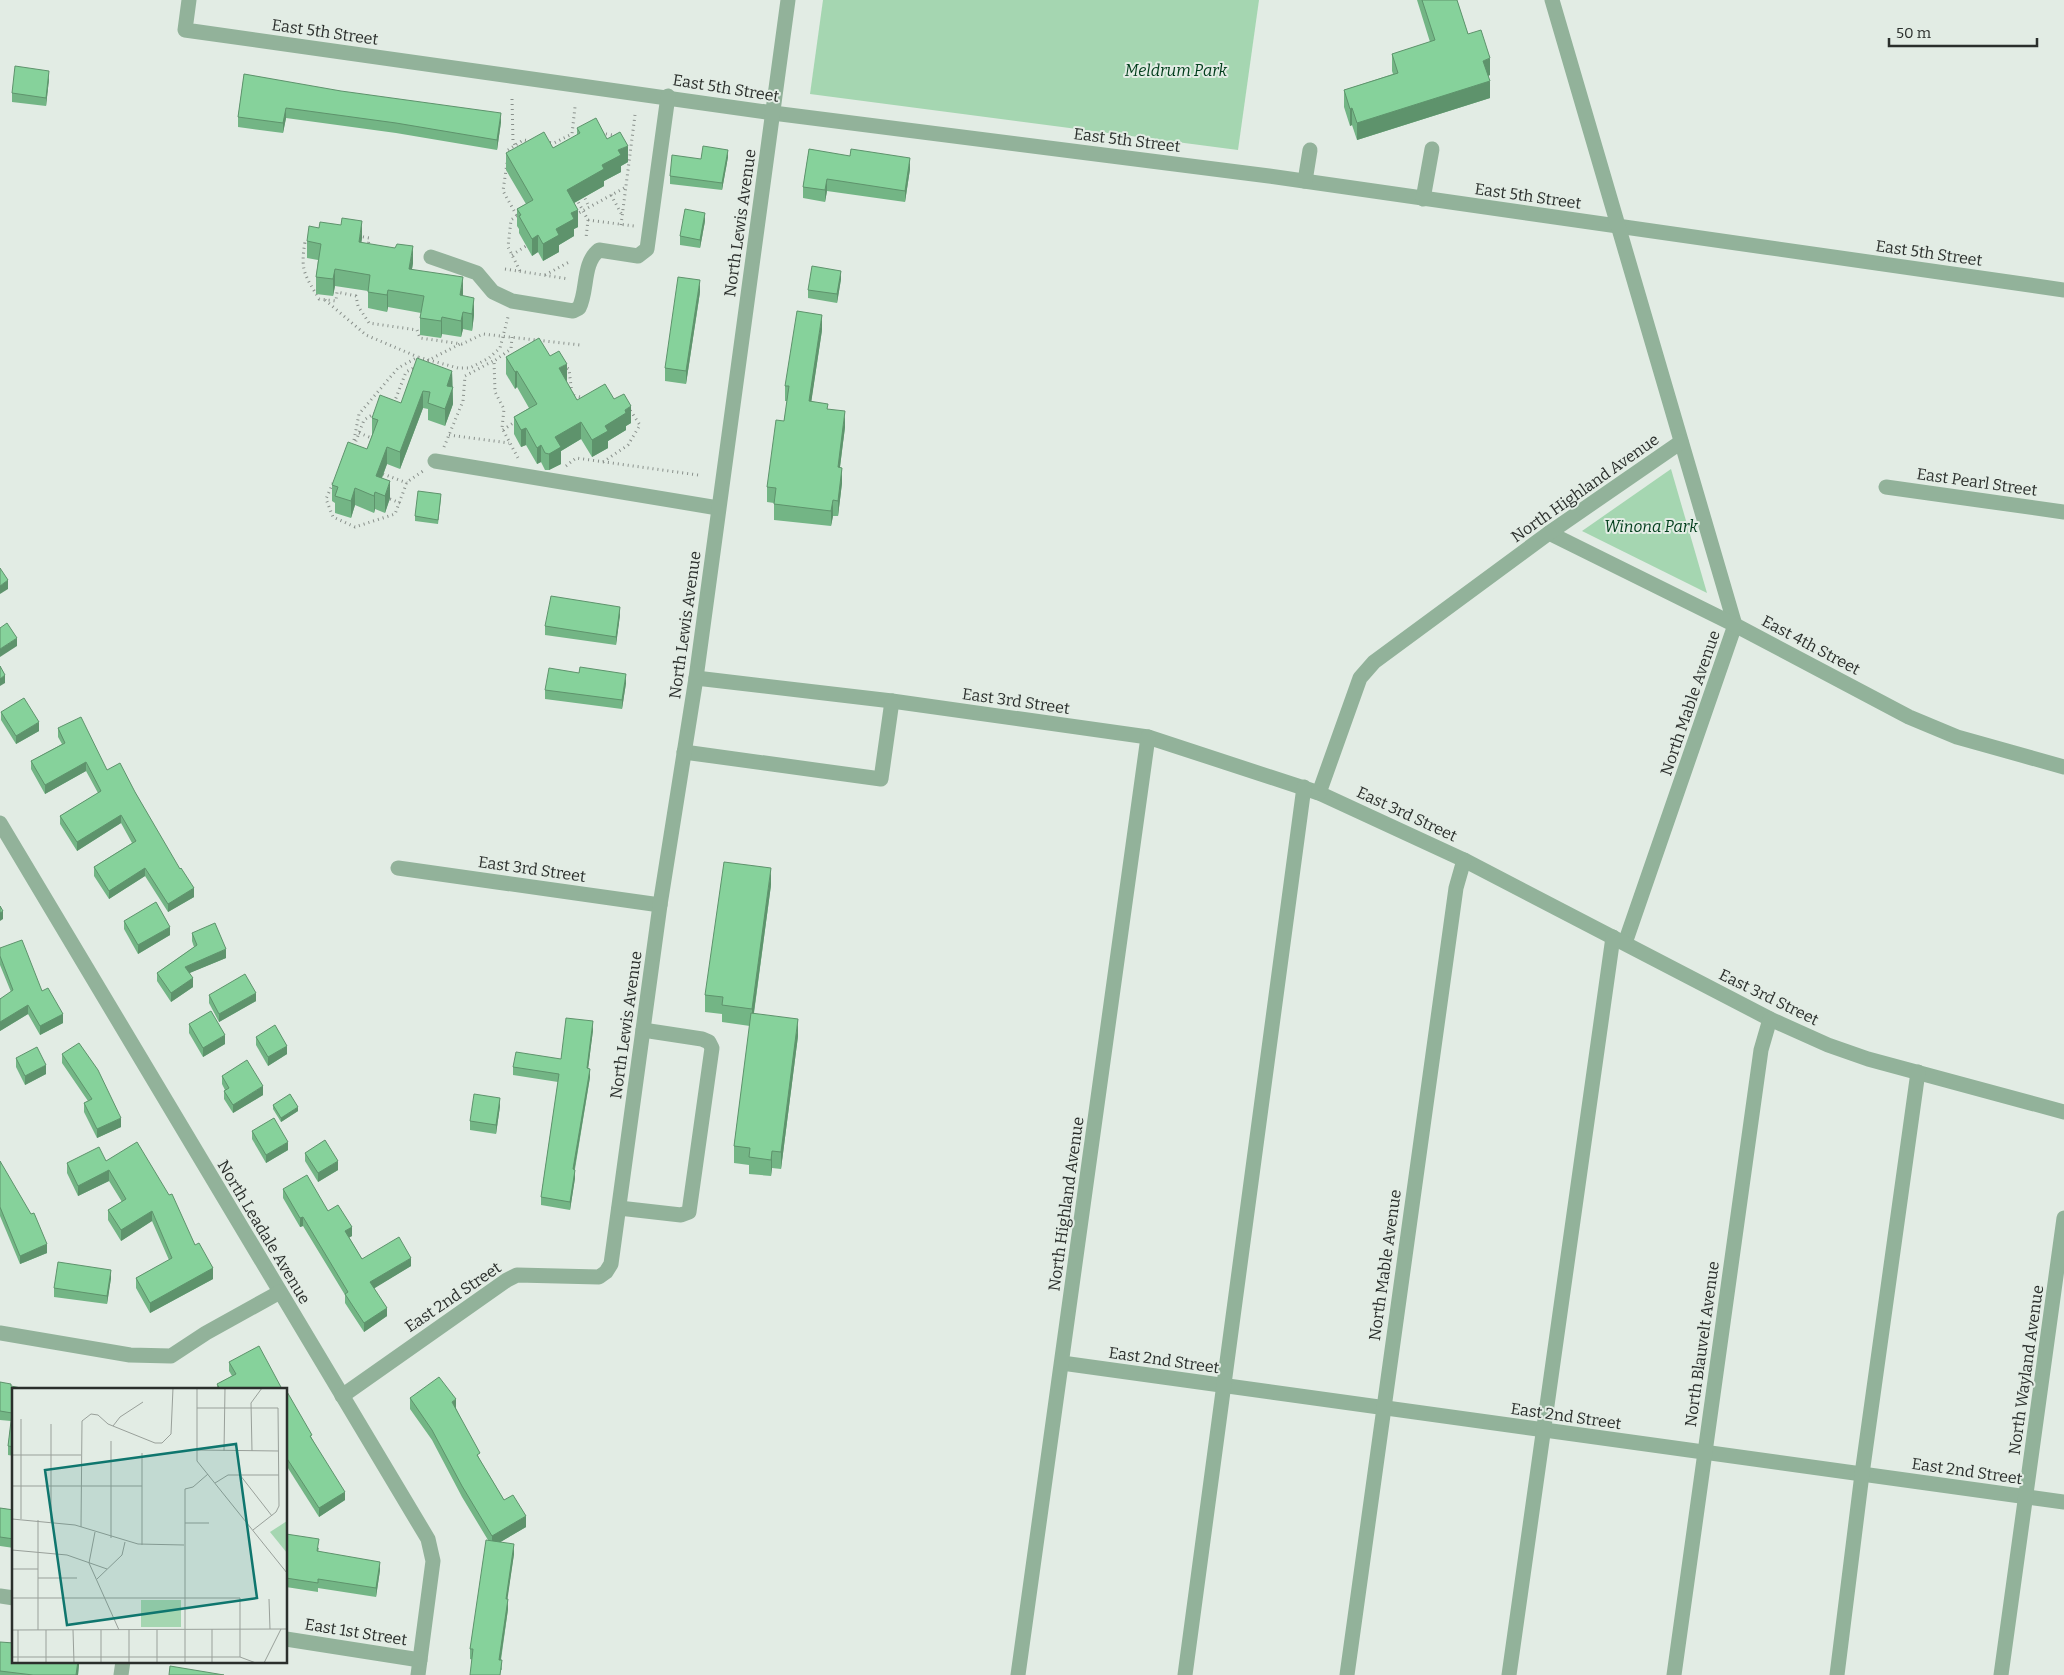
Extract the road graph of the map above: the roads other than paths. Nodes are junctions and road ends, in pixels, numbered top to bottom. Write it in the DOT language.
graph roads {
  1 [pos="189,0"];
  2 [pos="788,0"];
  3 [pos="1552,0"];
  4 [pos="668,96"];
  5 [pos="773,113"];
  6 [pos="1432,149"];
  7 [pos="1310,150"];
  8 [pos="1306,182"];
  9 [pos="1423,199"];
  10 [pos="1619,227"];
  11 [pos="431,257"];
  12 [pos="2064,290"];
  13 [pos="1681,442"];
  14 [pos="437,462"];
  15 [pos="1886,487"];
  16 [pos="718,508"];
  17 [pos="2064,512"];
  18 [pos="1549,533"];
  19 [pos="1735,625"];
  20 [pos="696,678"];
  21 [pos="892,701"];
  22 [pos="1148,737"];
  23 [pos="684,752"];
  24 [pos="2064,767"];
  25 [pos="1304,787"];
  26 [pos="1319,793"];
  27 [pos="0,823"];
  28 [pos="1464,860"];
  29 [pos="398,868"];
  30 [pos="660,905"];
  31 [pos="1619,940"];
  32 [pos="1770,1019"];
  33 [pos="643,1030"];
  34 [pos="1918,1072"];
  35 [pos="2064,1112"];
  36 [pos="618,1208"];
  37 [pos="2064,1218"];
  38 [pos="613,1254"];
  39 [pos="280,1292"];
  40 [pos="1,1332"];
  41 [pos="1062,1363"];
  42 [pos="1224,1386"];
  43 [pos="342,1396"];
  44 [pos="1383,1408"];
  45 [pos="1543,1430"];
  46 [pos="1704,1453"];
  47 [pos="1862,1474"];
  48 [pos="2026,1497"];
  49 [pos="2064,1502"];
  50 [pos="288,1639"];
  51 [pos="420,1660"];
  52 [pos="124,1662"];
  53 [pos="122,1675"];
  54 [pos="418,1675"];
  55 [pos="1018,1675"];
  56 [pos="1185,1675"];
  57 [pos="1347,1675"];
  58 [pos="1510,1675"];
  59 [pos="1674,1675"];
  60 [pos="1837,1675"];
  61 [pos="2001,1675"];
  1 -- 4 [label="street, East 5th Street"];
  2 -- 5 [label="street, North Lewis Avenue"];
  3 -- 10 [label="street, North Highland Avenue"];
  4 -- 5 [label="street, East 5th Street"];
  4 -- 11 [label="street"];
  5 -- 8 [label="street, East 5th Street"];
  5 -- 16 [label="street, North Lewis Avenue"];
  6 -- 9 [label="street"];
  7 -- 8 [label="street"];
  8 -- 9 [label="street, East 5th Street"];
  9 -- 10 [label="street, East 5th Street"];
  10 -- 12 [label="street, East 5th Street"];
  10 -- 13 [label="street, North Highland Avenue"];
  13 -- 18 [label="street, North Highland Avenue"];
  13 -- 19 [label="street, North Mable Avenue"];
  14 -- 16 [label="street"];
  15 -- 17 [label="street, East Pearl Street"];
  16 -- 20 [label="street, North Lewis Avenue"];
  18 -- 19 [label="street, East 4th Street"];
  18 -- 26 [label="street, North Highland Avenue"];
  19 -- 24 [label="street, East 4th Street"];
  19 -- 31 [label="street, North Mable Avenue"];
  20 -- 21 [label="street, East 3rd Street"];
  20 -- 23 [label="street, North Lewis Avenue"];
  21 -- 22 [label="street, East 3rd Street"];
  21 -- 23 [label="street"];
  22 -- 25 [label="street, East 3rd Street"];
  22 -- 41 [label="street, North Highland Avenue"];
  23 -- 30 [label="street, North Lewis Avenue"];
  25 -- 26 [label="street, East 3rd Street"];
  25 -- 42 [label="street"];
  26 -- 28 [label="street, East 3rd Street"];
  27 -- 39 [label="street, North Leadale Avenue"];
  28 -- 31 [label="street, East 3rd Street"];
  28 -- 44 [label="street, North Mable Avenue"];
  29 -- 30 [label="street, East 3rd Street"];
  30 -- 33 [label="street, North Lewis Avenue"];
  31 -- 32 [label="street, East 3rd Street"];
  31 -- 45 [label="street, North Mable Avenue"];
  32 -- 34 [label="street, East 3rd Street"];
  32 -- 46 [label="street, North Blauvelt Avenue"];
  33 -- 36 [label="street, North Lewis Avenue"];
  33 -- 36 [label="street"];
  34 -- 35 [label="street, East 3rd Street"];
  34 -- 47 [label="street"];
  36 -- 38 [label="street, North Lewis Avenue"];
  37 -- 48 [label="street, North Wayland Avenue"];
  38 -- 43 [label="street, East 2nd Street"];
  39 -- 40 [label="street"];
  39 -- 43 [label="street, North Leadale Avenue"];
  41 -- 42 [label="street, East 2nd Street"];
  41 -- 55 [label="street, North Highland Avenue"];
  42 -- 44 [label="street, East 2nd Street"];
  42 -- 56 [label="street"];
  43 -- 51 [label="street, North Leadale Avenue"];
  44 -- 45 [label="street, East 2nd Street"];
  44 -- 57 [label="street, North Mable Avenue"];
  45 -- 46 [label="street, East 2nd Street"];
  45 -- 58 [label="street, North Mable Avenue"];
  46 -- 47 [label="street, East 2nd Street"];
  46 -- 59 [label="street, North Blauvelt Avenue"];
  47 -- 48 [label="street, East 2nd Street"];
  47 -- 60 [label="street"];
  48 -- 49 [label="street, East 2nd Street"];
  48 -- 61 [label="street, North Wayland Avenue"];
  50 -- 51 [label="street, East 1st Street"];
  51 -- 54 [label="street, North Leadale Avenue"];
  52 -- 53 [label="street"];
}
